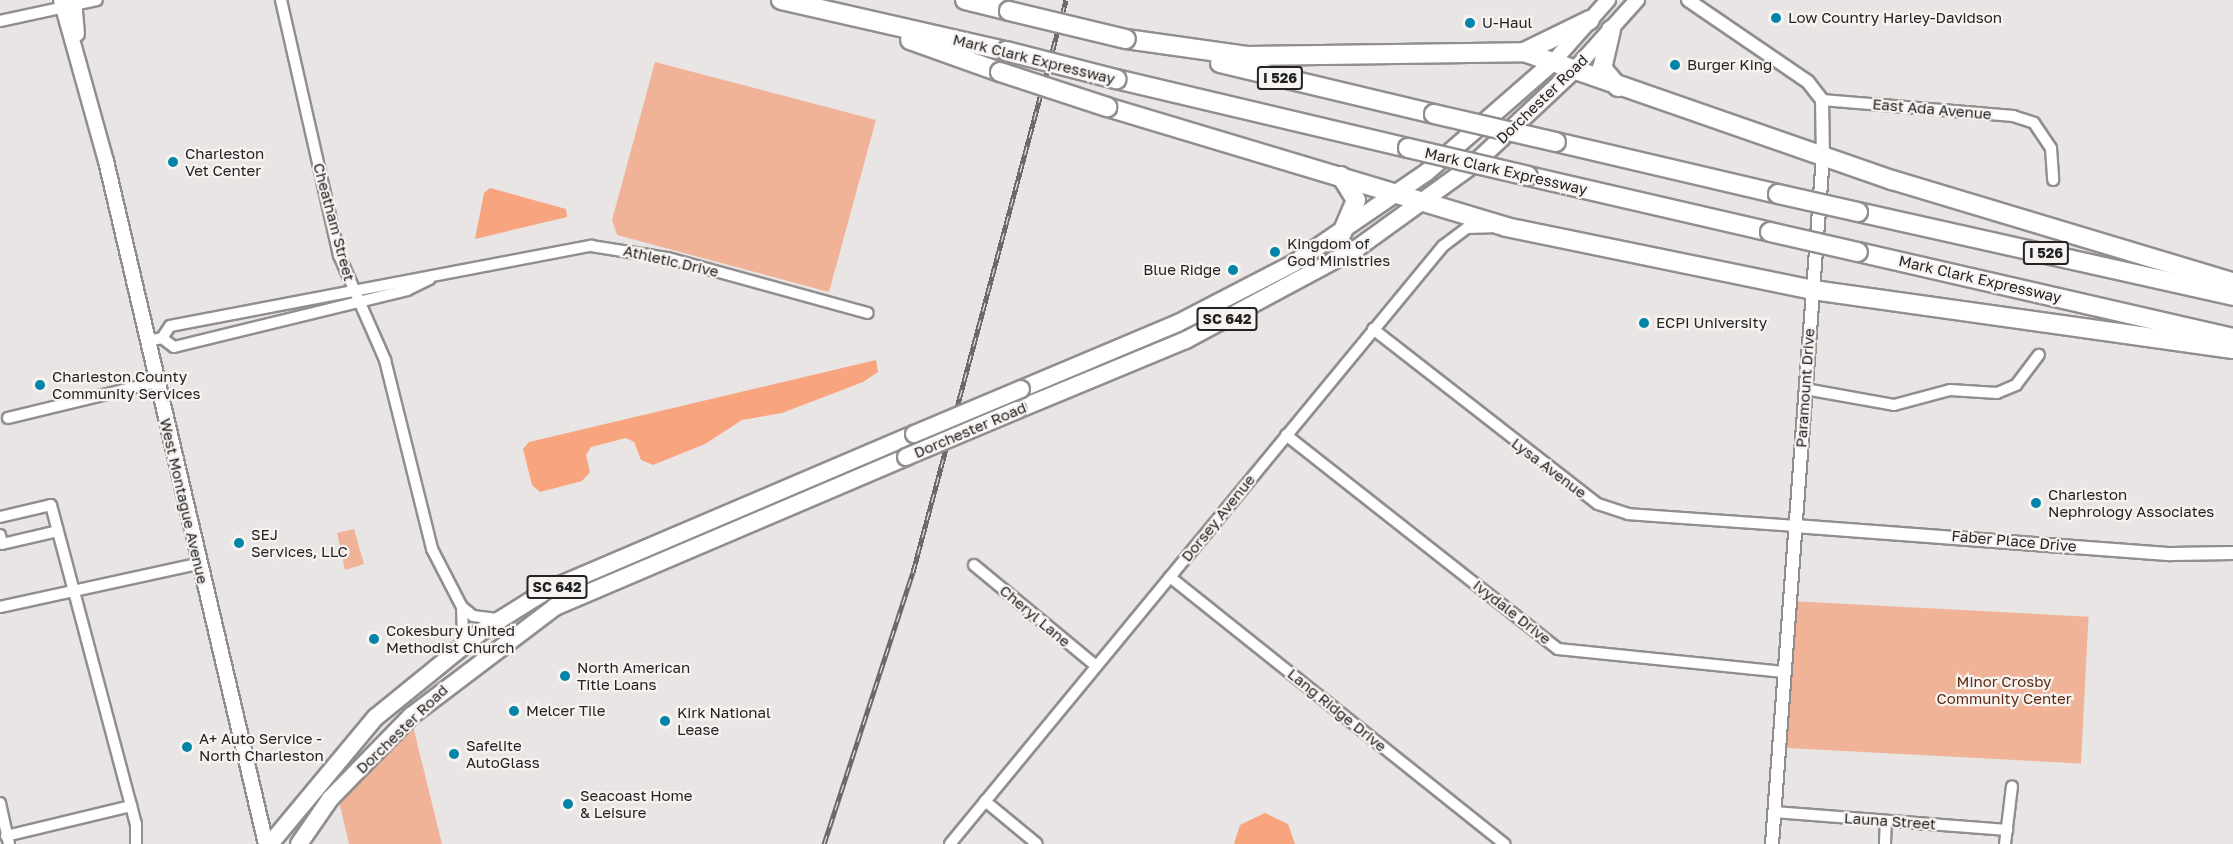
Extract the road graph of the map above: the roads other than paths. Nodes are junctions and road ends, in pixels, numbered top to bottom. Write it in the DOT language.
graph roads {
  1 [pos="97,0"];
  2 [pos="281,0"];
  3 [pos="781,0"];
  4 [pos="964,0"];
  5 [pos="1608,0"];
  6 [pos="1637,0"];
  7 [pos="1688,0"];
  8 [pos="68,3"];
  9 [pos="838,14"];
  10 [pos="1590,20"];
  11 [pos="0,21"];
  12 [pos="1611,30"];
  13 [pos="1126,39"];
  14 [pos="1524,52"];
  15 [pos="1553,62"];
  16 [pos="1573,71"];
  17 [pos="1620,88"];
  18 [pos="1822,99"];
  19 [pos="1823,156"];
  20 [pos="1340,175"];
  21 [pos="2053,180"];
  22 [pos="1397,195"];
  23 [pos="1424,202"];
  24 [pos="1506,227"];
  25 [pos="1342,234"];
  26 [pos="435,276"];
  27 [pos="2233,282"];
  28 [pos="350,288"];
  29 [pos="1813,290"];
  30 [pos="2233,296"];
  31 [pos="358,302"];
  32 [pos="868,313"];
  33 [pos="1373,329"];
  34 [pos="2233,338"];
  35 [pos="155,340"];
  36 [pos="2233,349"];
  37 [pos="2039,355"];
  38 [pos="157,382"];
  39 [pos="1805,389"];
  40 [pos="8,418"];
  41 [pos="1286,435"];
  42 [pos="0,517"];
  43 [pos="1795,526"];
  44 [pos="58,531"];
  45 [pos="0,535"];
  46 [pos="2233,553"];
  47 [pos="198,564"];
  48 [pos="974,565"];
  49 [pos="1170,577"];
  50 [pos="75,591"];
  51 [pos="0,607"];
  52 [pos="462,607"];
  53 [pos="502,619"];
  54 [pos="463,645"];
  55 [pos="1096,666"];
  56 [pos="1784,672"];
  57 [pos="2012,786"];
  58 [pos="985,801"];
  59 [pos="0,803"];
  60 [pos="131,806"];
  61 [pos="1774,812"];
  62 [pos="1886,821"];
  63 [pos="2007,830"];
  64 [pos="8,840"];
  65 [pos="136,844"];
  66 [pos="268,844"];
  67 [pos="299,844"];
  68 [pos="950,844"];
  69 [pos="1037,844"];
  70 [pos="1504,844"];
  71 [pos="1772,844"];
  72 [pos="1885,844"];
  73 [pos="2006,844"];
  1 -- 8 [label="street"];
  2 -- 28 [label="street, Cheatham Street"];
  3 -- 9 [label="highway, Mark Clark Expressway / I 526"];
  4 -- 13 [label="highway, I 526, bridge"];
  5 -- 10 [label="main road, Dorchester Road / SC 642"];
  6 -- 12 [label="main road, Dorchester Road / SC 642"];
  7 -- 18 [label="street"];
  8 -- 11 [label="street"];
  8 -- 35 [label="main road, West Montague Avenue"];
  9 -- 20 [label="highway, bridge"];
  9 -- 34 [label="highway, Mark Clark Expressway / I 526, bridge"];
  10 -- 14 [label="highway"];
  10 -- 15 [label="main road, Dorchester Road / SC 642"];
  12 -- 16 [label="main road, Dorchester Road / SC 642"];
  12 -- 17 [label="highway"];
  13 -- 14 [label="highway"];
  13 -- 30 [label="highway, I 526, bridge"];
  14 -- 15 [label="highway"];
  15 -- 16 [label="highway"];
  15 -- 22 [label="main road, Dorchester Road / SC 642"];
  16 -- 17 [label="highway"];
  16 -- 23 [label="main road, Dorchester Road / SC 642"];
  17 -- 19 [label="highway"];
  18 -- 19 [label="street, Paramount Drive"];
  18 -- 21 [label="street, East Ada Avenue"];
  19 -- 27 [label="highway"];
  19 -- 29 [label="street, Paramount Drive"];
  20 -- 22 [label="highway"];
  20 -- 25 [label="highway"];
  22 -- 23 [label="highway"];
  22 -- 25 [label="main road, Dorchester Road / SC 642"];
  23 -- 24 [label="highway"];
  23 -- 67 [label="main road, Dorchester Road / SC 642, bridge"];
  24 -- 29 [label="highway"];
  24 -- 33 [label="street, Dorsey Avenue"];
  25 -- 53 [label="main road, Dorchester Road / SC 642, bridge"];
  26 -- 28 [label="street, Athletic Drive"];
  26 -- 31 [label="street, Athletic Drive"];
  26 -- 32 [label="street, Athletic Drive"];
  28 -- 31 [label="street, Cheatham Street"];
  28 -- 35 [label="street, Athletic Drive"];
  29 -- 36 [label="highway"];
  29 -- 39 [label="street, Paramount Drive"];
  31 -- 35 [label="street, Athletic Drive"];
  31 -- 52 [label="street, Cheatham Street"];
  33 -- 41 [label="street, Dorsey Avenue"];
  33 -- 43 [label="street, Lysa Avenue"];
  35 -- 38 [label="main road, West Montague Avenue"];
  37 -- 39 [label="street"];
  38 -- 40 [label="street"];
  38 -- 47 [label="main road, West Montague Avenue"];
  39 -- 43 [label="street, Paramount Drive"];
  41 -- 49 [label="street, Dorsey Avenue"];
  41 -- 56 [label="street, Ivydale Drive"];
  42 -- 44 [label="street"];
  43 -- 46 [label="street, Faber Place Drive"];
  43 -- 56 [label="street, Paramount Drive"];
  44 -- 45 [label="street"];
  44 -- 50 [label="street"];
  47 -- 50 [label="street"];
  47 -- 66 [label="main road, West Montague Avenue"];
  48 -- 55 [label="street, Cheryl Lane"];
  49 -- 55 [label="street, Dorsey Avenue"];
  49 -- 70 [label="street, Lang Ridge Drive"];
  50 -- 51 [label="street"];
  50 -- 60 [label="street"];
  52 -- 53 [label="street"];
  52 -- 54 [label="street, Cheatham Street"];
  53 -- 54 [label="main road, Dorchester Road / SC 642"];
  54 -- 66 [label="main road, Dorchester Road / SC 642"];
  55 -- 58 [label="street, Dorsey Avenue"];
  56 -- 61 [label="street, Paramount Drive"];
  57 -- 63 [label="street"];
  58 -- 68 [label="street, Dorsey Avenue"];
  58 -- 69 [label="street"];
  59 -- 64 [label="street"];
  60 -- 64 [label="street"];
  60 -- 65 [label="street"];
  61 -- 62 [label="street, Launa Street"];
  61 -- 71 [label="street, Paramount Drive"];
  62 -- 63 [label="street, Launa Street"];
  62 -- 72 [label="street"];
  63 -- 73 [label="street"];
}
